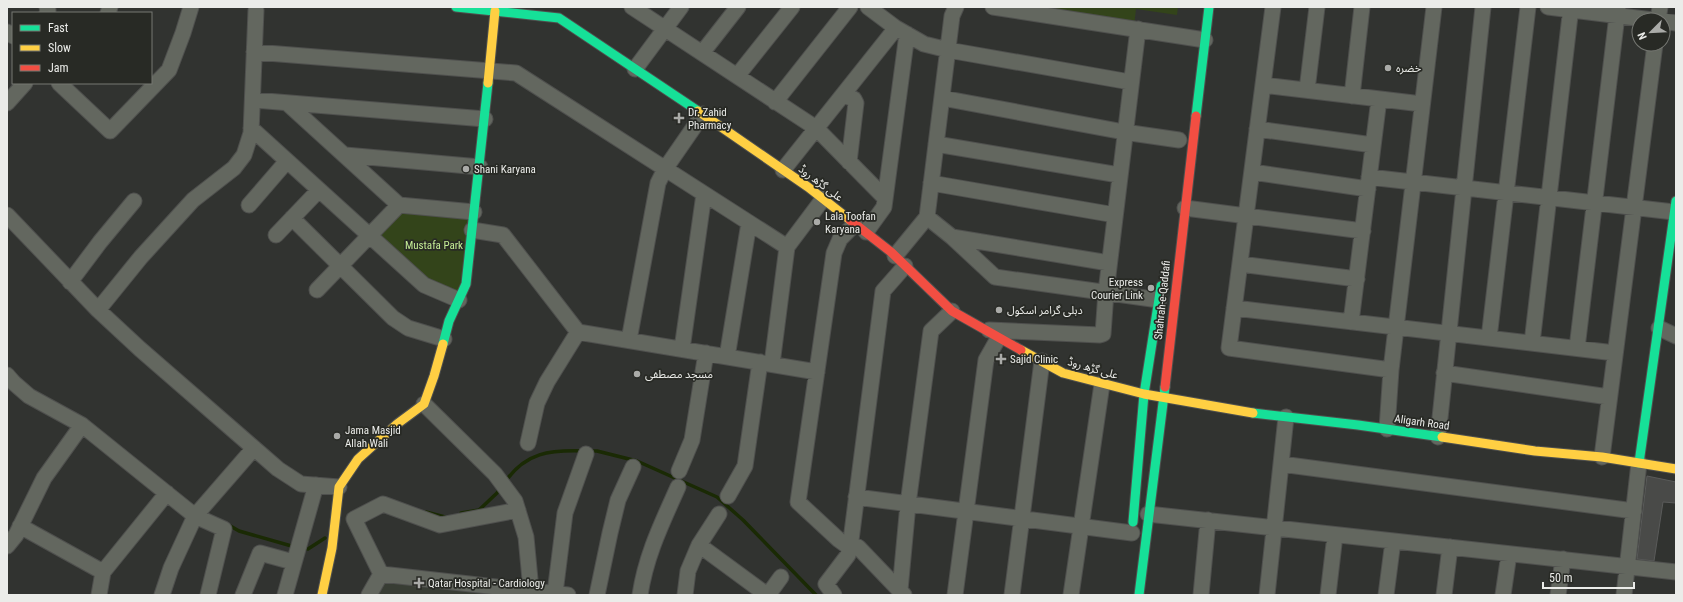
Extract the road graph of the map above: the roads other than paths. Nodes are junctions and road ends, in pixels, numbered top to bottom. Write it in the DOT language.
graph roads {
  1 [pos="190,7"];
  2 [pos="456,7"];
  3 [pos="632,7"];
  4 [pos="681,7"];
  5 [pos="738,7"];
  6 [pos="792,7"];
  7 [pos="850,7"];
  8 [pos="868,7"];
  9 [pos="956,7"];
  10 [pos="993,7"];
  11 [pos="1209,7"];
  12 [pos="1273,7"];
  13 [pos="1317,7"];
  14 [pos="1362,7"];
  15 [pos="1434,7"];
  16 [pos="1483,7"];
  17 [pos="1528,7"];
  18 [pos="1548,7"];
  19 [pos="1571,8"];
  20 [pos="256,10"];
  21 [pos="495,11"];
  22 [pos="1617,11"];
  23 [pos="1631,14"];
  24 [pos="664,28"];
  25 [pos="1138,29"];
  26 [pos="902,31"];
  27 [pos="1195,38"];
  28 [pos="948,50"];
  29 [pos="254,52"];
  30 [pos="1654,52"];
  31 [pos="702,53"];
  32 [pos="635,69"];
  33 [pos="490,72"];
  34 [pos="737,76"];
  35 [pos="1130,82"];
  36 [pos="24,84"];
  37 [pos="62,84"];
  38 [pos="1263,85"];
  39 [pos="1307,90"];
  40 [pos="843,95"];
  41 [pos="1352,96"];
  42 [pos="942,98"];
  43 [pos="1379,99"];
  44 [pos="253,100"];
  45 [pos="776,102"];
  46 [pos="7,103"];
  47 [pos="287,103"];
  48 [pos="1422,104"];
  49 [pos="703,114"];
  50 [pos="486,119"];
  51 [pos="251,128"];
  52 [pos="816,128"];
  53 [pos="1257,129"];
  54 [pos="1124,132"];
  55 [pos="1179,140"];
  56 [pos="936,144"];
  57 [pos="1373,145"];
  58 [pos="345,156"];
  59 [pos="287,161"];
  60 [pos="850,162"];
  61 [pos="480,167"];
  62 [pos="665,169"];
  63 [pos="783,170"];
  64 [pos="1252,172"];
  65 [pos="1119,174"];
  66 [pos="1413,182"];
  67 [pos="931,183"];
  68 [pos="1369,183"];
  69 [pos="1464,188"];
  70 [pos="319,190"];
  71 [pos="1506,193"];
  72 [pos="704,194"];
  73 [pos="886,198"];
  74 [pos="1549,198"];
  75 [pos="823,199"];
  76 [pos="134,201"];
  77 [pos="1594,203"];
  78 [pos="399,204"];
  79 [pos="249,205"];
  80 [pos="1675,206"];
  81 [pos="1634,207"];
  82 [pos="1185,208"];
  83 [pos="474,212"];
  84 [pos="7,215"];
  85 [pos="1115,215"];
  86 [pos="1246,216"];
  87 [pos="927,217"];
  88 [pos="292,218"];
  89 [pos="749,223"];
  90 [pos="860,228"];
  91 [pos="472,230"];
  92 [pos="1362,231"];
  93 [pos="276,235"];
  94 [pos="369,236"];
  95 [pos="952,237"];
  96 [pos="787,247"];
  97 [pos="900,261"];
  98 [pos="1109,263"];
  99 [pos="1240,264"];
  100 [pos="340,266"];
  101 [pos="1162,277"];
  102 [pos="1357,278"];
  103 [pos="70,282"];
  104 [pos="317,290"];
  105 [pos="1106,292"];
  106 [pos="459,300"];
  107 [pos="1159,300"];
  108 [pos="1234,308"];
  109 [pos="98,310"];
  110 [pos="952,311"];
  111 [pos="1351,322"];
  112 [pos="1396,327"];
  113 [pos="1660,328"];
  114 [pos="578,332"];
  115 [pos="1448,333"];
  116 [pos="993,334"];
  117 [pos="1676,336"];
  118 [pos="1489,338"];
  119 [pos="444,339"];
  120 [pos="629,340"];
  121 [pos="1532,343"];
  122 [pos="1577,348"];
  123 [pos="682,349"];
  124 [pos="706,353"];
  125 [pos="1615,353"];
  126 [pos="727,356"];
  127 [pos="1042,362"];
  128 [pos="766,363"];
  129 [pos="1392,370"];
  130 [pos="817,372"];
  131 [pos="1444,373"];
  132 [pos="7,375"];
  133 [pos="1102,384"];
  134 [pos="1144,394"];
  135 [pos="1609,397"];
  136 [pos="1164,398"];
  137 [pos="424,404"];
  138 [pos="1286,417"];
  139 [pos="82,425"];
  140 [pos="1388,429"];
  141 [pos="1438,437"];
  142 [pos="528,443"];
  143 [pos="254,448"];
  144 [pos="586,454"];
  145 [pos="1602,457"];
  146 [pos="1638,463"];
  147 [pos="1281,464"];
  148 [pos="633,467"];
  149 [pos="1676,469"];
  150 [pos="679,470"];
  151 [pos="316,485"];
  152 [pos="678,487"];
  153 [pos="339,488"];
  154 [pos="167,492"];
  155 [pos="728,496"];
  156 [pos="856,497"];
  157 [pos="908,504"];
  158 [pos="518,510"];
  159 [pos="965,511"];
  160 [pos="1634,511"];
  161 [pos="198,512"];
  162 [pos="719,514"];
  163 [pos="1148,514"];
  164 [pos="1022,518"];
  165 [pos="1208,520"];
  166 [pos="1081,525"];
  167 [pos="1274,529"];
  168 [pos="12,534"];
  169 [pos="1335,535"];
  170 [pos="1132,537"];
  171 [pos="1393,541"];
  172 [pos="699,545"];
  173 [pos="1450,547"];
  174 [pos="850,548"];
  175 [pos="1509,554"];
  176 [pos="294,559"];
  177 [pos="1562,559"];
  178 [pos="1627,566"];
  179 [pos="103,572"];
  180 [pos="1676,572"];
  181 [pos="381,574"];
  182 [pos="781,577"];
  183 [pos="531,590"];
  184 [pos="902,592"];
  185 [pos="561,594"];
  186 [pos="99,595"];
  187 [pos="162,595"];
  188 [pos="208,595"];
  189 [pos="243,595"];
  190 [pos="285,595"];
  191 [pos="322,595"];
  192 [pos="369,595"];
  193 [pos="597,595"];
  194 [pos="640,595"];
  195 [pos="685,595"];
  196 [pos="768,595"];
  197 [pos="834,595"];
  198 [pos="955,595"];
  199 [pos="1012,595"];
  200 [pos="1071,595"];
  201 [pos="1139,595"];
  202 [pos="1201,595"];
  203 [pos="1267,595"];
  204 [pos="1328,595"];
  205 [pos="1386,595"];
  206 [pos="1444,595"];
  207 [pos="1503,595"];
  208 [pos="1558,595"];
  209 [pos="1624,595"];
  1 -- 37 [label="street"];
  2 -- 21 [label="main road, علی گڑھ روڈ"];
  3 -- 24 [label="street"];
  4 -- 24 [label="street"];
  5 -- 31 [label="street"];
  6 -- 34 [label="street"];
  7 -- 45 [label="street"];
  8 -- 26 [label="street"];
  9 -- 28 [label="street"];
  10 -- 25 [label="street"];
  11 -- 27 [label="main road, Shahrah-e-Qaddafi"];
  12 -- 38 [label="street"];
  13 -- 39 [label="street"];
  14 -- 41 [label="street"];
  15 -- 48 [label="street"];
  16 -- 69 [label="street"];
  17 -- 71 [label="street"];
  18 -- 19 [label="street"];
  19 -- 22 [label="street"];
  19 -- 74 [label="street"];
  20 -- 29 [label="street"];
  21 -- 32 [label="main road, علی گڑھ روڈ"];
  21 -- 33 [label="main road"];
  22 -- 23 [label="street"];
  22 -- 77 [label="street"];
  24 -- 31 [label="street"];
  24 -- 32 [label="street"];
  25 -- 27 [label="street"];
  25 -- 35 [label="street"];
  26 -- 28 [label="street"];
  26 -- 40 [label="street"];
  26 -- 73 [label="street"];
  27 -- 82 [label="main road, Shahrah-e-Qaddafi"];
  28 -- 35 [label="street"];
  28 -- 42 [label="street"];
  29 -- 33 [label="street"];
  29 -- 44 [label="street"];
  30 -- 81 [label="street"];
  31 -- 34 [label="street"];
  32 -- 49 [label="main road, علی گڑھ روڈ"];
  33 -- 50 [label="main road"];
  33 -- 62 [label="street"];
  34 -- 45 [label="street"];
  35 -- 54 [label="street"];
  36 -- 46 [label="street"];
  38 -- 39 [label="street"];
  38 -- 53 [label="street"];
  39 -- 41 [label="street"];
  40 -- 52 [label="street"];
  40 -- 60 [label="street"];
  41 -- 43 [label="street"];
  42 -- 54 [label="street"];
  42 -- 56 [label="street"];
  43 -- 48 [label="street"];
  43 -- 57 [label="street"];
  44 -- 47 [label="street"];
  44 -- 51 [label="street"];
  45 -- 52 [label="street"];
  47 -- 50 [label="street"];
  47 -- 58 [label="street"];
  48 -- 66 [label="street"];
  49 -- 62 [label="street"];
  49 -- 63 [label="main road, علی گڑھ روڈ"];
  50 -- 61 [label="main road"];
  51 -- 59 [label="street"];
  51 -- 109 [label="street"];
  52 -- 60 [label="street"];
  52 -- 63 [label="street"];
  53 -- 57 [label="street"];
  53 -- 64 [label="street"];
  54 -- 55 [label="street"];
  54 -- 65 [label="street"];
  56 -- 65 [label="street"];
  56 -- 67 [label="street"];
  57 -- 68 [label="street"];
  58 -- 61 [label="street"];
  58 -- 78 [label="street"];
  59 -- 70 [label="street"];
  59 -- 79 [label="street"];
  60 -- 73 [label="street"];
  61 -- 83 [label="main road"];
  62 -- 72 [label="street"];
  62 -- 120 [label="street"];
  63 -- 75 [label="main road, علی گڑھ روڈ"];
  64 -- 68 [label="street"];
  64 -- 86 [label="street"];
  65 -- 85 [label="street"];
  66 -- 68 [label="street"];
  66 -- 69 [label="street"];
  66 -- 112 [label="street"];
  67 -- 85 [label="street"];
  67 -- 87 [label="street"];
  68 -- 92 [label="street"];
  69 -- 71 [label="street"];
  69 -- 115 [label="street"];
  70 -- 88 [label="street"];
  70 -- 94 [label="street"];
  71 -- 74 [label="street"];
  71 -- 118 [label="street"];
  72 -- 89 [label="street"];
  72 -- 123 [label="street"];
  73 -- 90 [label="street"];
  74 -- 77 [label="street"];
  74 -- 121 [label="street"];
  75 -- 90 [label="main road, علی گڑھ روڈ"];
  75 -- 96 [label="street"];
  76 -- 103 [label="street"];
  77 -- 81 [label="street"];
  77 -- 122 [label="street"];
  78 -- 83 [label="street"];
  78 -- 94 [label="street"];
  80 -- 81 [label="street"];
  80 -- 113 [label="main road"];
  81 -- 125 [label="street"];
  82 -- 86 [label="street"];
  82 -- 136 [label="main road, Shahrah-e-Qaddafi"];
  83 -- 91 [label="main road"];
  84 -- 103 [label="street"];
  85 -- 98 [label="street"];
  86 -- 92 [label="street"];
  86 -- 99 [label="street"];
  87 -- 95 [label="street"];
  87 -- 97 [label="street"];
  88 -- 93 [label="street"];
  88 -- 100 [label="street"];
  89 -- 96 [label="street"];
  89 -- 126 [label="street"];
  90 -- 97 [label="main road, علی گڑھ روڈ"];
  90 -- 130 [label="street"];
  91 -- 106 [label="main road"];
  91 -- 114 [label="street"];
  92 -- 102 [label="street"];
  94 -- 100 [label="street"];
  94 -- 106 [label="street"];
  95 -- 98 [label="street"];
  95 -- 105 [label="street"];
  96 -- 128 [label="street"];
  97 -- 110 [label="main road, علی گڑھ روڈ"];
  97 -- 156 [label="street"];
  98 -- 105 [label="street"];
  99 -- 102 [label="street"];
  99 -- 108 [label="street"];
  100 -- 104 [label="street"];
  100 -- 119 [label="street"];
  101 -- 107 [label="main road, Shahrah-e-Qaddafi"];
  102 -- 111 [label="street"];
  103 -- 109 [label="street"];
  105 -- 107 [label="street"];
  105 -- 116 [label="street"];
  106 -- 119 [label="main road"];
  107 -- 134 [label="main road, Shahrah-e-Qaddafi"];
  108 -- 111 [label="street"];
  108 -- 129 [label="street"];
  109 -- 143 [label="street"];
  110 -- 116 [label="main road, علی گڑھ روڈ"];
  110 -- 157 [label="street"];
  111 -- 112 [label="street"];
  112 -- 115 [label="street"];
  112 -- 129 [label="street"];
  113 -- 117 [label="street"];
  113 -- 146 [label="main road"];
  114 -- 120 [label="street"];
  114 -- 142 [label="street"];
  115 -- 118 [label="street"];
  115 -- 131 [label="street"];
  116 -- 127 [label="main road, علی گڑھ روڈ"];
  116 -- 159 [label="street"];
  118 -- 121 [label="street"];
  119 -- 137 [label="main road"];
  120 -- 123 [label="street"];
  121 -- 122 [label="street"];
  122 -- 125 [label="street"];
  123 -- 124 [label="street"];
  124 -- 126 [label="street"];
  124 -- 150 [label="street"];
  125 -- 135 [label="street"];
  126 -- 128 [label="street"];
  127 -- 133 [label="main road, علی گڑھ روڈ"];
  127 -- 164 [label="street"];
  128 -- 130 [label="street"];
  128 -- 155 [label="street"];
  129 -- 140 [label="street"];
  130 -- 174 [label="street"];
  131 -- 135 [label="street"];
  131 -- 141 [label="street"];
  132 -- 139 [label="street"];
  133 -- 134 [label="main road, علی گڑھ روڈ"];
  133 -- 166 [label="street"];
  134 -- 136 [label="main road, علی گڑھ روڈ"];
  134 -- 170 [label="main road, Shahrah-e-Qaddafi"];
  135 -- 145 [label="street"];
  136 -- 138 [label="main road, Aligarh Road"];
  136 -- 163 [label="main road, Shahrah-e-Qaddafi"];
  137 -- 153 [label="main road"];
  137 -- 158 [label="street"];
  138 -- 140 [label="main road, Aligarh Road"];
  138 -- 147 [label="street"];
  139 -- 154 [label="street"];
  139 -- 168 [label="street"];
  140 -- 141 [label="main road, Aligarh Road"];
  141 -- 145 [label="main road, Aligarh Road"];
  143 -- 151 [label="street"];
  143 -- 161 [label="street"];
  144 -- 185 [label="street"];
  145 -- 146 [label="main road, Aligarh Road"];
  146 -- 149 [label="main road, Aligarh Road"];
  146 -- 160 [label="street"];
  147 -- 160 [label="street"];
  147 -- 167 [label="street"];
  148 -- 193 [label="street"];
  151 -- 153 [label="street"];
  151 -- 176 [label="street"];
  152 -- 194 [label="street"];
  153 -- 191 [label="main road"];
  154 -- 161 [label="street"];
  154 -- 179 [label="street"];
  156 -- 157 [label="street"];
  156 -- 174 [label="street"];
  157 -- 159 [label="street"];
  157 -- 184 [label="street"];
  158 -- 181 [label="street"];
  158 -- 183 [label="street"];
  159 -- 164 [label="street"];
  159 -- 198 [label="street"];
  160 -- 178 [label="street"];
  161 -- 187 [label="street"];
  161 -- 188 [label="street"];
  162 -- 172 [label="street"];
  163 -- 165 [label="street"];
  163 -- 201 [label="main road, Shahrah-e-Qaddafi"];
  164 -- 166 [label="street"];
  164 -- 199 [label="street"];
  165 -- 167 [label="street"];
  165 -- 202 [label="street"];
  166 -- 170 [label="street"];
  166 -- 200 [label="street"];
  167 -- 169 [label="street"];
  167 -- 203 [label="street"];
  168 -- 179 [label="street"];
  169 -- 171 [label="street"];
  169 -- 204 [label="street"];
  171 -- 173 [label="street"];
  171 -- 205 [label="street"];
  172 -- 195 [label="street"];
  172 -- 196 [label="street"];
  173 -- 175 [label="street"];
  173 -- 206 [label="street"];
  174 -- 184 [label="street"];
  174 -- 197 [label="street"];
  175 -- 177 [label="street"];
  175 -- 207 [label="street"];
  176 -- 189 [label="street"];
  176 -- 190 [label="street"];
  177 -- 178 [label="street"];
  177 -- 208 [label="street"];
  178 -- 180 [label="street"];
  178 -- 209 [label="street"];
  179 -- 186 [label="street"];
  181 -- 183 [label="street"];
  181 -- 192 [label="street"];
  182 -- 196 [label="street"];
  183 -- 185 [label="street"];
}
